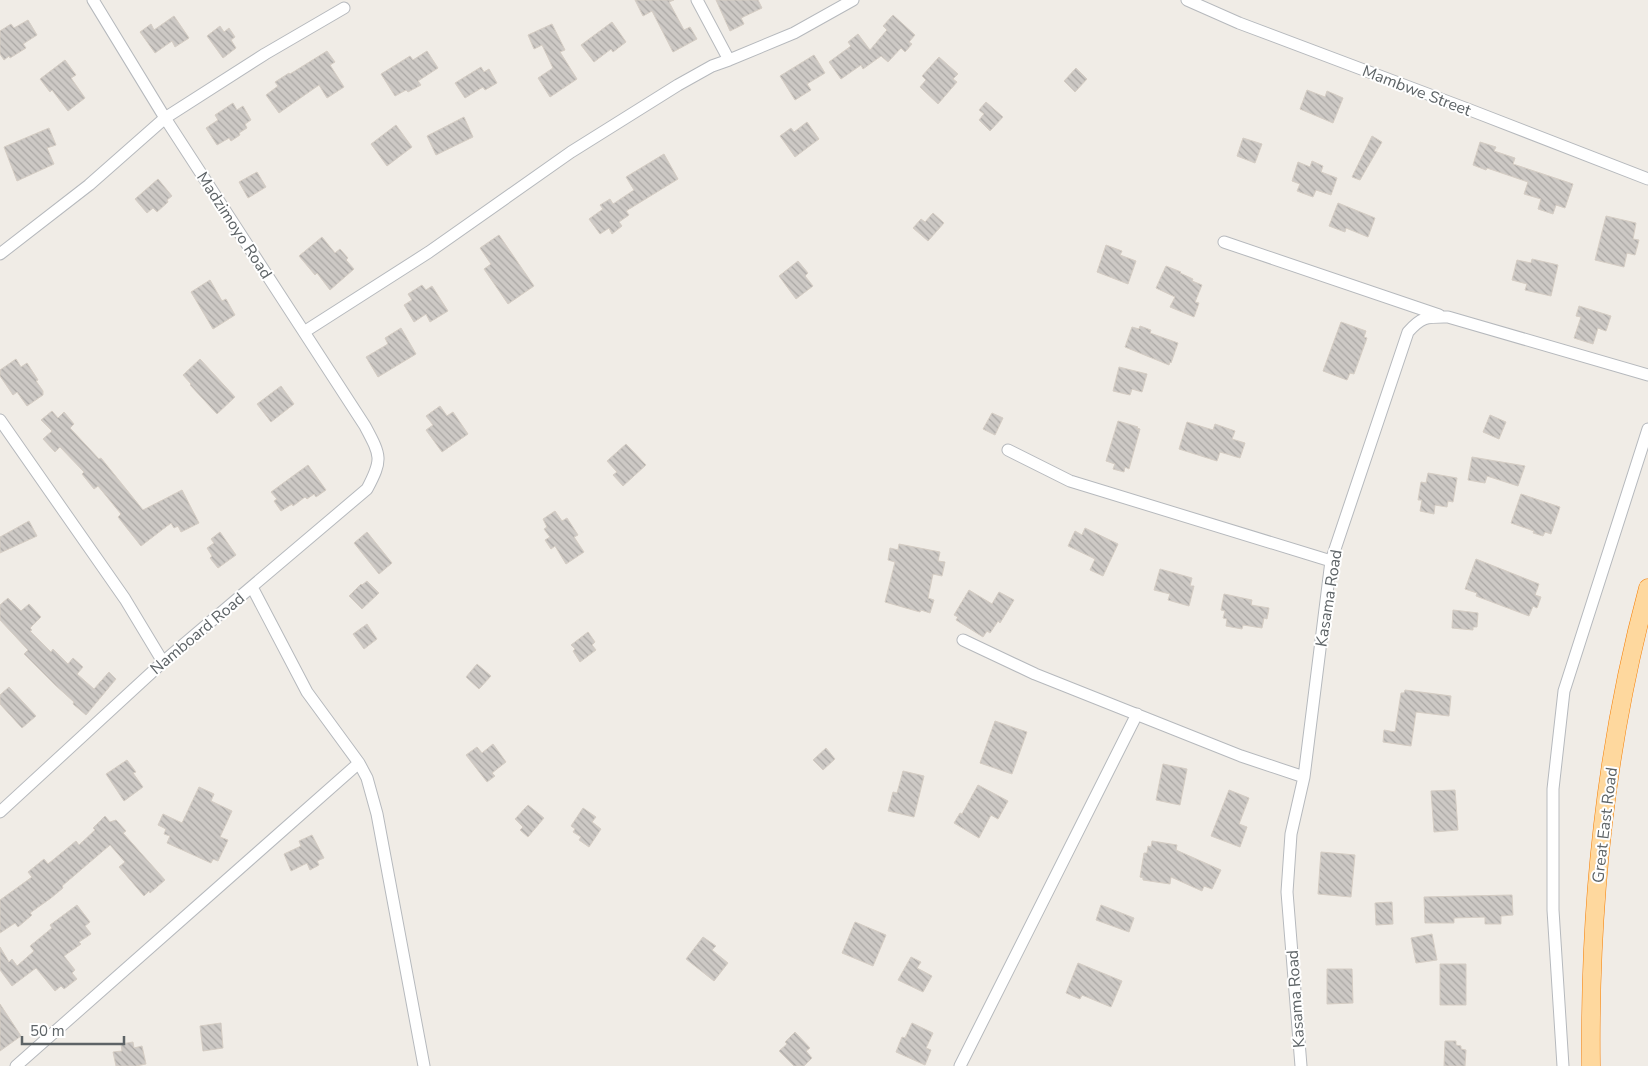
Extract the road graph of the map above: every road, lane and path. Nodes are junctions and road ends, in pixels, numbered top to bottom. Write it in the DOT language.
graph roads {
  1 [pos="93,0"];
  2 [pos="697,0"];
  3 [pos="853,0"];
  4 [pos="1187,0"];
  5 [pos="344,8"];
  6 [pos="729,60"];
  7 [pos="165,118"];
  8 [pos="1648,179"];
  9 [pos="1224,242"];
  10 [pos="0,254"];
  11 [pos="1448,318"];
  12 [pos="304,332"];
  13 [pos="1648,376"];
  14 [pos="0,420"];
  15 [pos="1648,428"];
  16 [pos="377,449"];
  17 [pos="1008,450"];
  18 [pos="1331,561"];
  19 [pos="252,587"];
  20 [pos="1648,588"];
  21 [pos="963,640"];
  22 [pos="163,662"];
  23 [pos="1137,714"];
  24 [pos="359,763"];
  25 [pos="1304,777"];
  26 [pos="0,812"];
  27 [pos="16,1066"];
  28 [pos="424,1066"];
  29 [pos="960,1066"];
  30 [pos="1301,1066"];
  31 [pos="1563,1066"];
  32 [pos="1591,1066"];
  1 -- 7 [label="street, Madzimoyo Road"];
  2 -- 6 [label="street"];
  3 -- 6 [label="street"];
  4 -- 8 [label="street, Mambwe Street"];
  5 -- 7 [label="street"];
  6 -- 12 [label="street"];
  7 -- 10 [label="street"];
  7 -- 12 [label="street, Madzimoyo Road"];
  9 -- 11 [label="street"];
  11 -- 13 [label="street, Kasama Road"];
  11 -- 18 [label="street, Kasama Road"];
  12 -- 16 [label="street, Madzimoyo Road"];
  14 -- 22 [label="street"];
  15 -- 31 [label="street"];
  16 -- 19 [label="street, Namboard Road"];
  17 -- 18 [label="street"];
  18 -- 25 [label="street, Kasama Road"];
  19 -- 22 [label="street, Namboard Road"];
  19 -- 24 [label="street"];
  20 -- 32 [label="highway, Great East Road"];
  21 -- 23 [label="street"];
  22 -- 26 [label="street, Namboard Road"];
  23 -- 25 [label="street"];
  23 -- 29 [label="street"];
  24 -- 27 [label="street"];
  24 -- 28 [label="street"];
  25 -- 30 [label="street, Kasama Road"];
}
